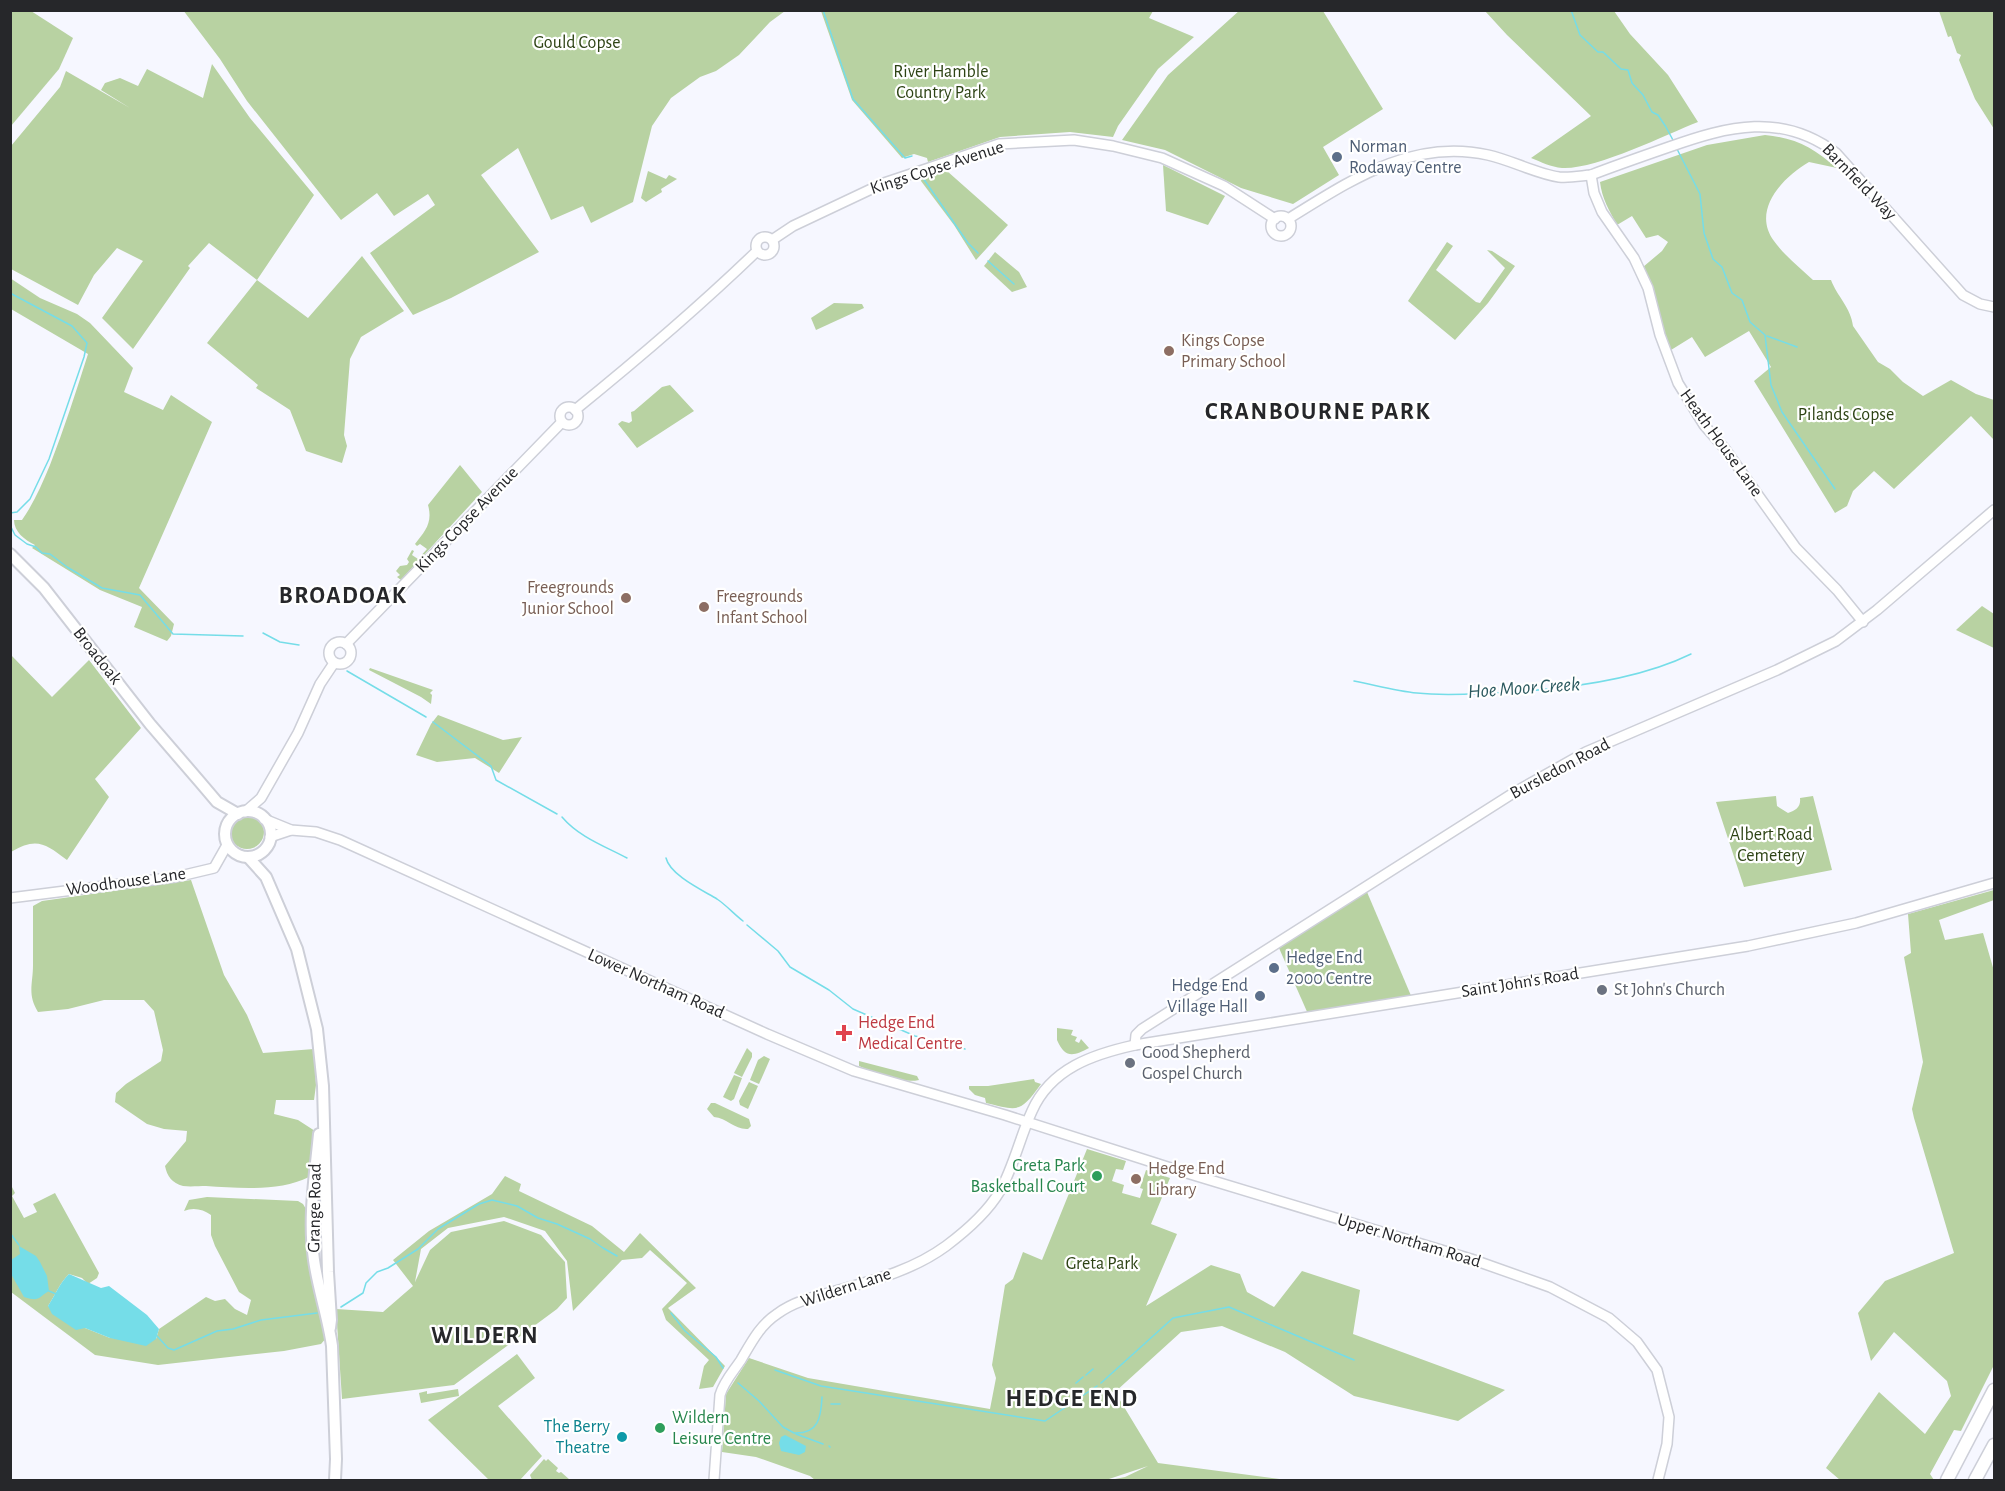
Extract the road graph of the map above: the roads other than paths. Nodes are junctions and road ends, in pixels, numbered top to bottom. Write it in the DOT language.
graph roads {
  1 [pos="1591,175"];
  2 [pos="1275,219"];
  3 [pos="1288,219"];
  4 [pos="1995,308"];
  5 [pos="1995,510"];
  6 [pos="10,554"];
  7 [pos="1863,622"];
  8 [pos="346,644"];
  9 [pos="334,663"];
  10 [pos="261,798"];
  11 [pos="217,802"];
  12 [pos="242,813"];
  13 [pos="262,817"];
  14 [pos="291,830"];
  15 [pos="225,832"];
  16 [pos="270,837"];
  17 [pos="228,845"];
  18 [pos="265,849"];
  19 [pos="248,857"];
  20 [pos="263,872"];
  21 [pos="1995,883"];
  22 [pos="10,898"];
  23 [pos="1135,1045"];
  24 [pos="1028,1122"];
  25 [pos="1995,1390"];
  26 [pos="1995,1444"];
  27 [pos="334,1480"];
  28 [pos="714,1480"];
  29 [pos="1658,1480"];
  30 [pos="1947,1480"];
  31 [pos="1975,1480"];
  1 -- 3 [label="street"];
  1 -- 4 [label="street, Barnfield Way"];
  1 -- 7 [label="street, Heath House Lane"];
  2 -- 3 [label="street"];
  2 -- 3 [label="street"];
  2 -- 8 [label="street, Kings Copse Avenue"];
  5 -- 7 [label="street, Bursledon Road"];
  6 -- 11 [label="main road, Broadoak"];
  7 -- 23 [label="street, Bursledon Road"];
  8 -- 9 [label="street"];
  8 -- 9 [label="street"];
  9 -- 10 [label="street"];
  10 -- 12 [label="street"];
  10 -- 13 [label="street"];
  11 -- 12 [label="main road"];
  11 -- 15 [label="main road"];
  12 -- 13 [label="main road"];
  12 -- 15 [label="main road"];
  13 -- 14 [label="street, Lower Northam Road"];
  13 -- 16 [label="main road"];
  14 -- 16 [label="street, Lower Northam Road"];
  14 -- 24 [label="street, Lower Northam Road"];
  15 -- 17 [label="main road"];
  16 -- 18 [label="main road"];
  17 -- 19 [label="main road"];
  17 -- 22 [label="street, Woodhouse Lane"];
  18 -- 19 [label="main road"];
  18 -- 20 [label="main road, Grange Road"];
  19 -- 20 [label="main road, Grange Road"];
  20 -- 27 [label="main road, Grange Road"];
  21 -- 23 [label="street, Saint John's Road"];
  23 -- 24 [label="street, Saint John's Road"];
  24 -- 28 [label="street, Wildern Lane"];
  24 -- 29 [label="street, Upper Northam Road"];
  25 -- 30 [label="highway"];
  26 -- 31 [label="highway"];
}
